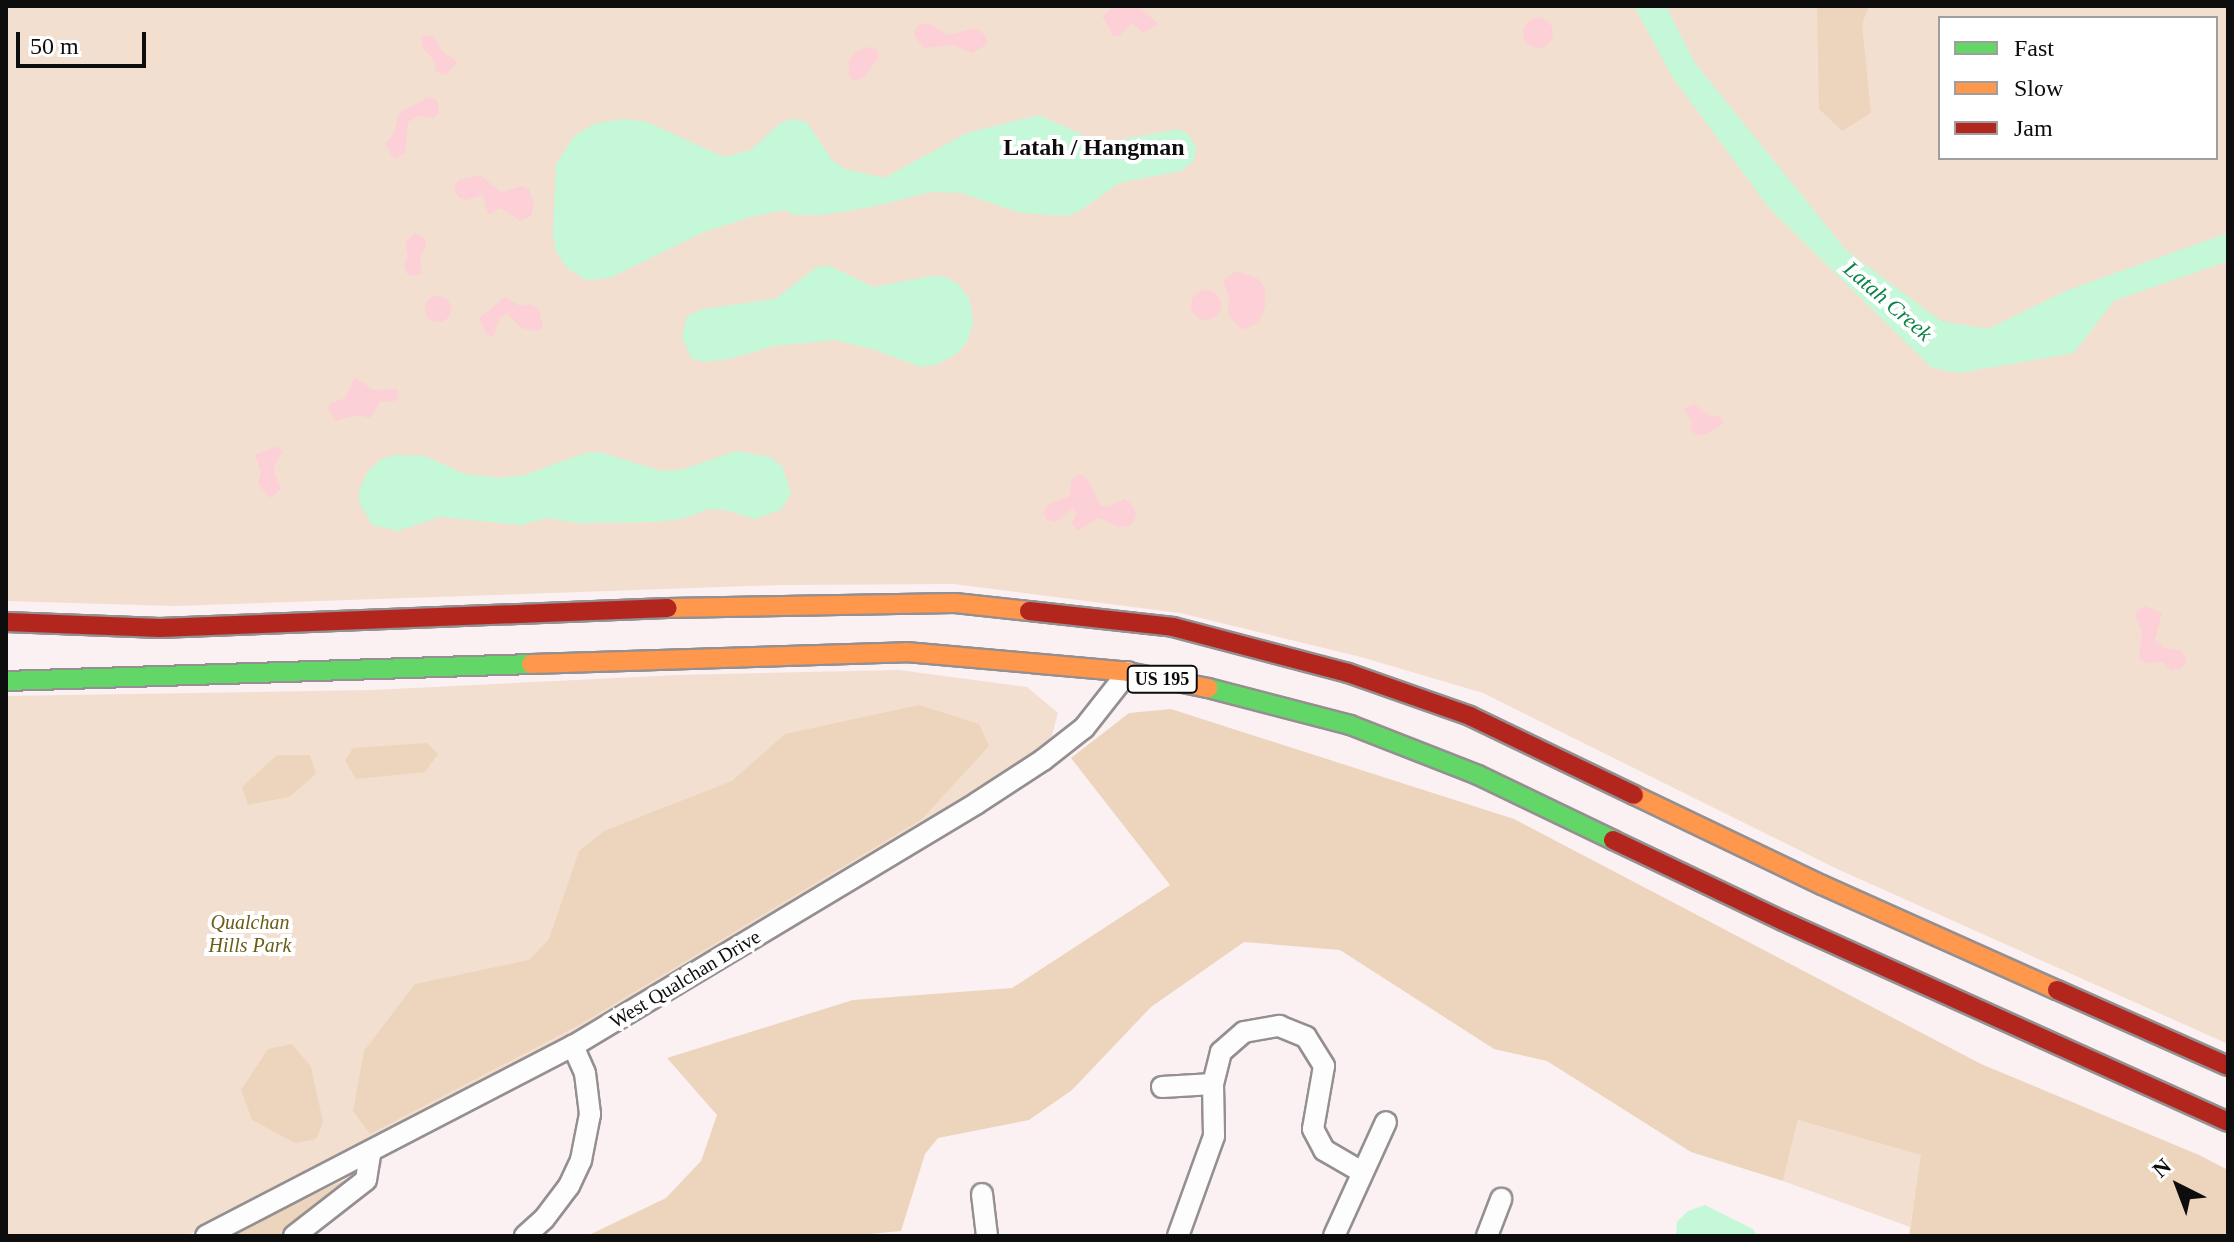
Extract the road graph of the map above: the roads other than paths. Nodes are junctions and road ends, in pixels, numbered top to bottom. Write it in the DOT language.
graph roads {
  1 [pos="6,622"];
  2 [pos="1128,672"];
  3 [pos="6,681"];
  4 [pos="573,1046"];
  5 [pos="2228,1066"];
  6 [pos="1213,1084"];
  7 [pos="1162,1087"];
  8 [pos="1386,1122"];
  9 [pos="2228,1122"];
  10 [pos="370,1154"];
  11 [pos="1362,1172"];
  12 [pos="982,1194"];
  13 [pos="1501,1199"];
  14 [pos="206,1236"];
  15 [pos="294,1236"];
  16 [pos="525,1236"];
  17 [pos="987,1236"];
  18 [pos="1178,1236"];
  19 [pos="1334,1236"];
  20 [pos="1487,1236"];
  1 -- 5 [label="highway"];
  2 -- 3 [label="highway, US 195"];
  2 -- 4 [label="street, West Qualchan Drive"];
  2 -- 9 [label="highway, US 195"];
  4 -- 10 [label="street, West Qualchan Drive"];
  4 -- 16 [label="street"];
  6 -- 7 [label="street"];
  6 -- 11 [label="street"];
  6 -- 18 [label="street"];
  8 -- 11 [label="street"];
  10 -- 14 [label="street, West Qualchan Drive"];
  10 -- 15 [label="street"];
  11 -- 19 [label="street"];
  12 -- 17 [label="street"];
  13 -- 20 [label="street"];
}
